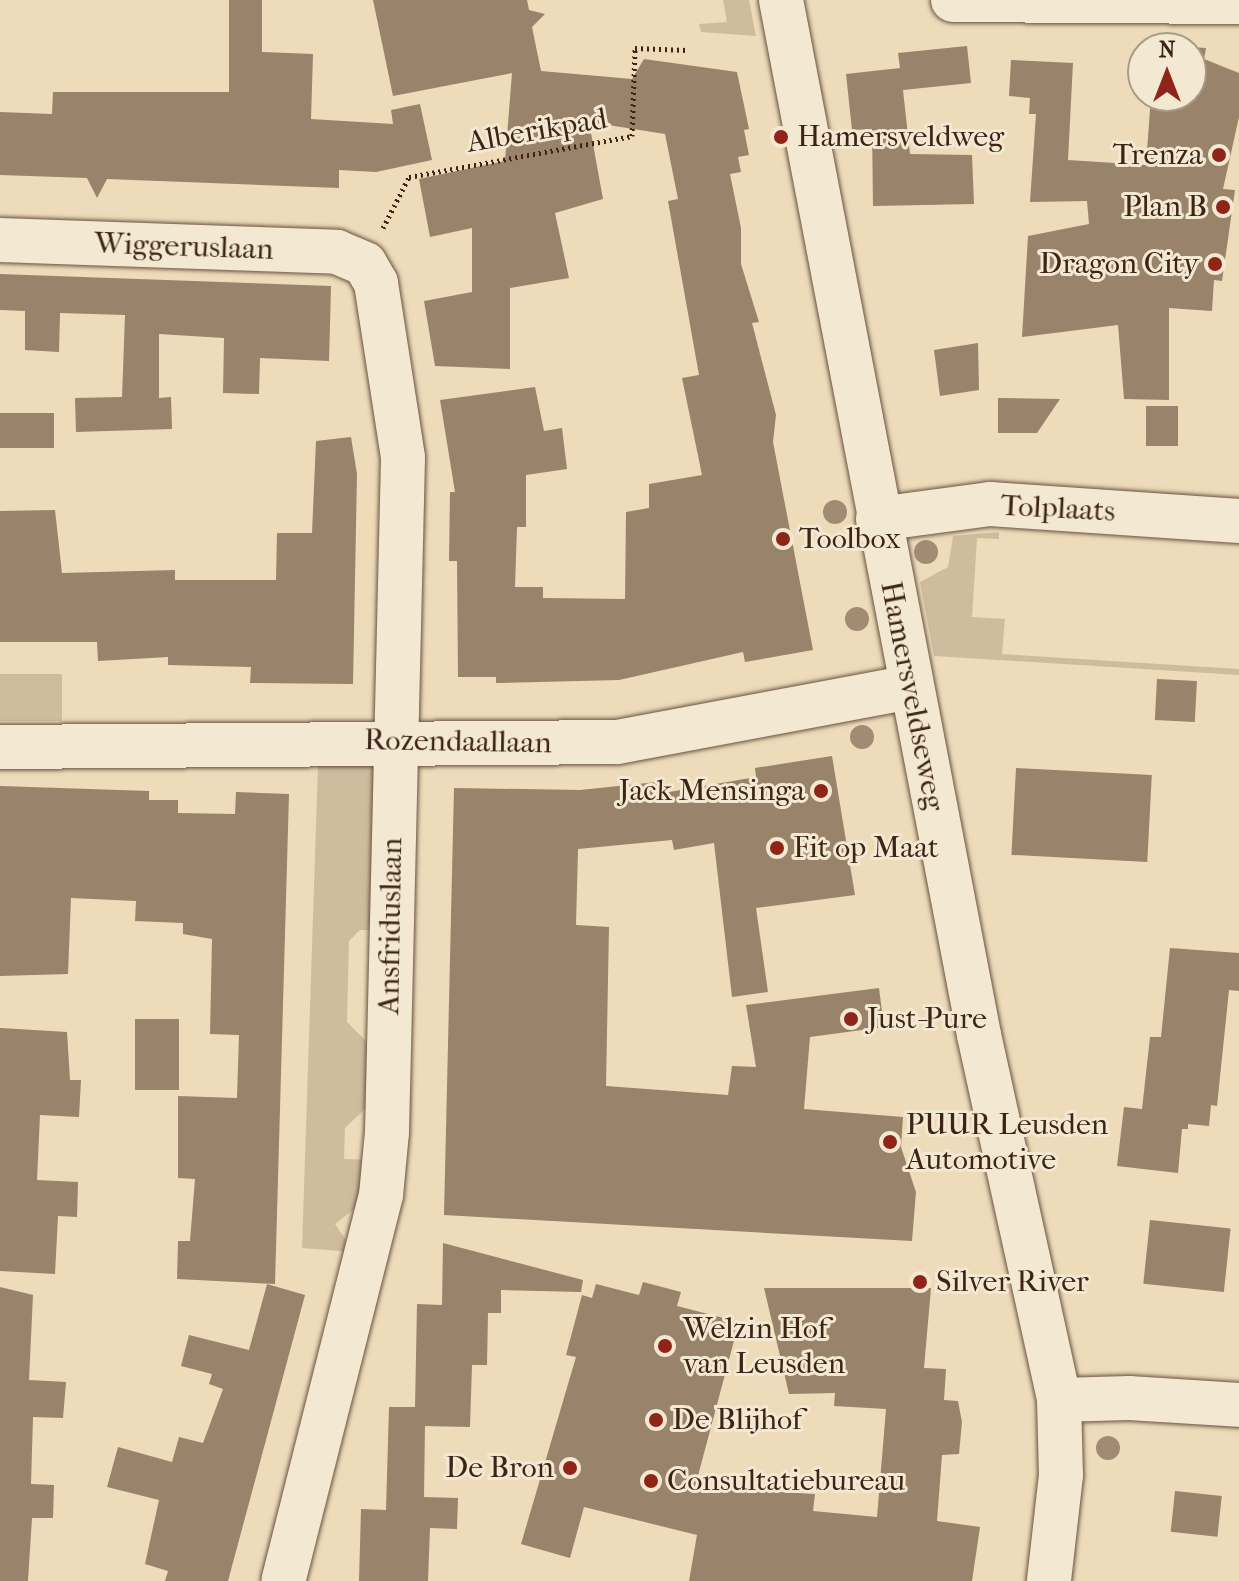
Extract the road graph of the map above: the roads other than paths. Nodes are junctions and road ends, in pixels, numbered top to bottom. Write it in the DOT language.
graph roads {
  1 [pos="781,0"];
  2 [pos="953,0"];
  3 [pos="1239,2"];
  4 [pos="0,240"];
  5 [pos="365,264"];
  6 [pos="878,519"];
  7 [pos="1239,521"];
  8 [pos="910,687"];
  9 [pos="394,740"];
  10 [pos="0,747"];
  11 [pos="1059,1400"];
  12 [pos="1239,1405"];
  13 [pos="283,1581"];
  14 [pos="1049,1581"];
  1 -- 6 [label="street, Hamersveldseweg"];
  2 -- 3 [label="street"];
  4 -- 5 [label="street, Wiggeruslaan"];
  5 -- 9 [label="street, Ansfriduslaan"];
  6 -- 7 [label="street, Tolplaats"];
  6 -- 8 [label="street, Hamersveldseweg"];
  8 -- 9 [label="street, Rozendaallaan"];
  8 -- 11 [label="street, Hamersveldseweg"];
  9 -- 10 [label="street, Rozendaallaan"];
  9 -- 13 [label="street, Ansfriduslaan"];
  11 -- 12 [label="street"];
  11 -- 14 [label="street, Hamersveldseweg"];
}
